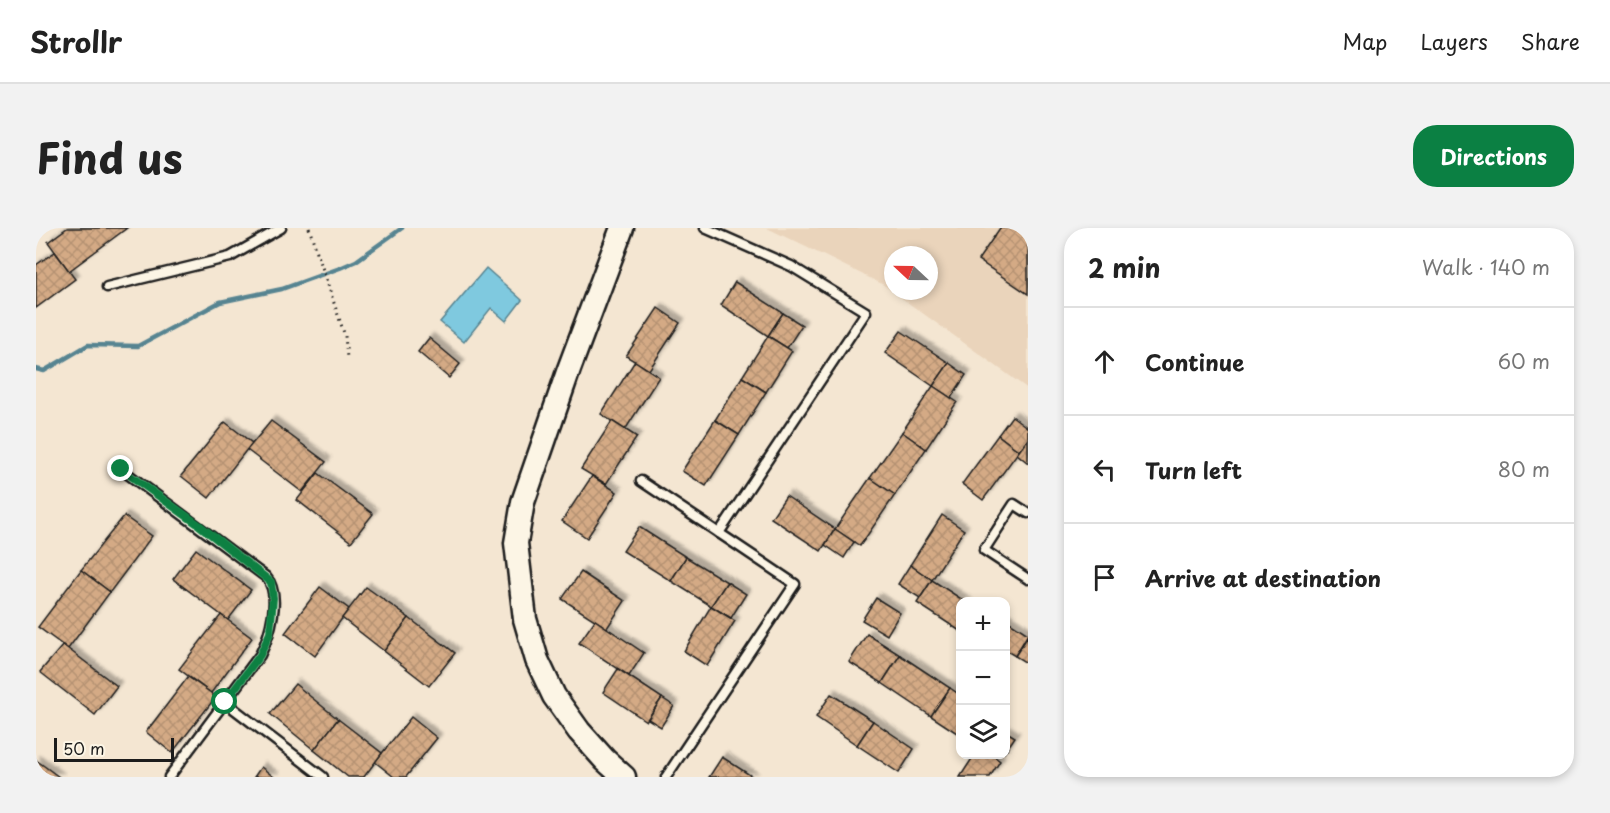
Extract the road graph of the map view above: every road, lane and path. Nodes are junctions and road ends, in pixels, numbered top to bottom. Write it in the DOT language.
graph roads {
  1 [pos="281,228"];
  2 [pos="309,228"];
  3 [pos="622,228"];
  4 [pos="705,228"];
  5 [pos="108,287"];
  6 [pos="347,358"];
  7 [pos="121,469"];
  8 [pos="641,481"];
  9 [pos="1028,513"];
  10 [pos="719,533"];
  11 [pos="1028,579"];
  12 [pos="225,702"];
  13 [pos="169,777"];
  14 [pos="323,777"];
  15 [pos="624,777"];
  16 [pos="666,777"];
  1 -- 5 [label="lane"];
  2 -- 6 [label="path"];
  3 -- 15 [label="street"];
  4 -- 10 [label="lane"];
  7 -- 12 [label="lane"];
  8 -- 10 [label="lane"];
  9 -- 11 [label="lane"];
  10 -- 16 [label="lane"];
  12 -- 13 [label="lane"];
  12 -- 14 [label="lane"];
}
